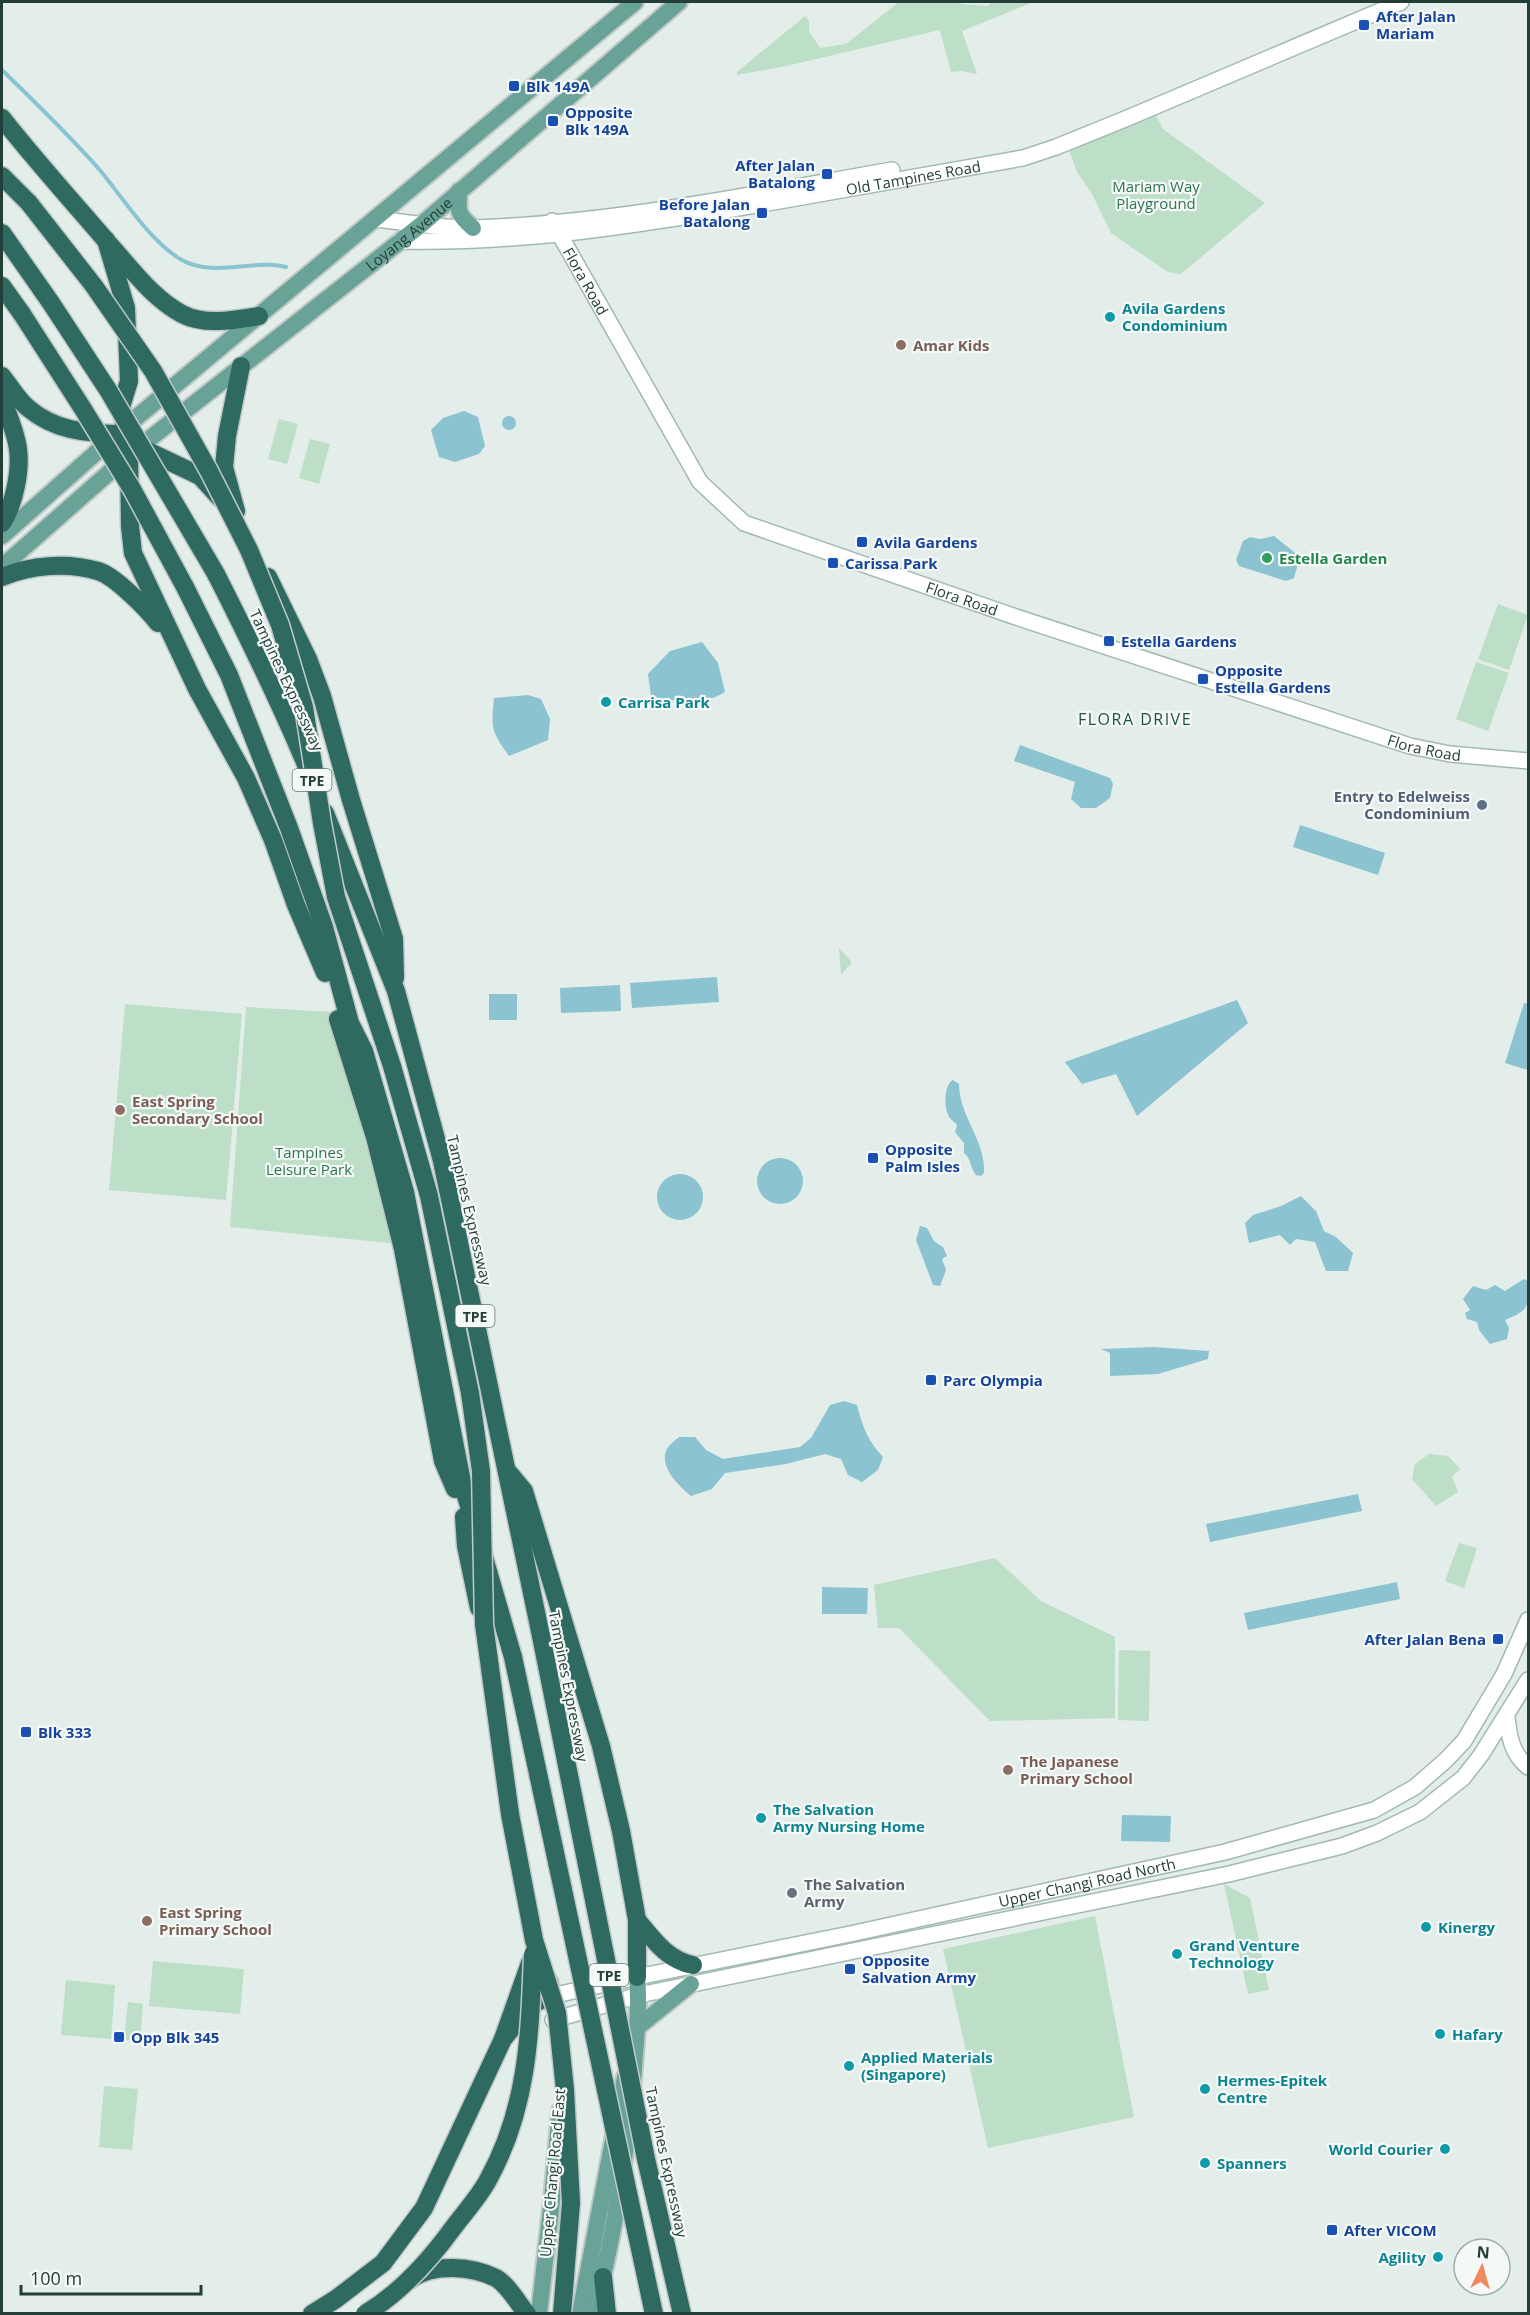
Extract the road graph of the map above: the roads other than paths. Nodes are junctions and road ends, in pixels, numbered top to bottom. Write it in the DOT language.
graph roads {
  1 [pos="635,2"];
  2 [pos="679,2"];
  3 [pos="1373,2"];
  4 [pos="1401,2"];
  5 [pos="2,118"];
  6 [pos="2,176"];
  7 [pos="459,191"];
  8 [pos="375,219"];
  9 [pos="422,224"];
  10 [pos="555,227"];
  11 [pos="473,228"];
  12 [pos="2,233"];
  13 [pos="106,240"];
  14 [pos="399,240"];
  15 [pos="2,286"];
  16 [pos="259,316"];
  17 [pos="241,366"];
  18 [pos="2,376"];
  19 [pos="2,399"];
  20 [pos="120,430"];
  21 [pos="134,451"];
  22 [pos="2,523"];
  23 [pos="241,525"];
  24 [pos="2,536"];
  25 [pos="2,567"];
  26 [pos="2,577"];
  27 [pos="179,651"];
  28 [pos="1528,761"];
  29 [pos="327,977"];
  30 [pos="396,992"];
  31 [pos="350,1023"];
  32 [pos="508,1472"];
  33 [pos="462,1482"];
  34 [pos="464,1510"];
  35 [pos="1528,1620"];
  36 [pos="1528,1680"];
  37 [pos="1507,1717"];
  38 [pos="1528,1767"];
  39 [pos="637,1920"];
  40 [pos="535,1942"];
  41 [pos="692,1975"];
  42 [pos="638,1986"];
  43 [pos="551,1996"];
  44 [pos="553,2020"];
  45 [pos="639,2026"];
  46 [pos="503,2039"];
  47 [pos="634,2067"];
  48 [pos="603,2277"];
  49 [pos="312,2313"];
  50 [pos="365,2313"];
  51 [pos="379,2313"];
  52 [pos="527,2313"];
  53 [pos="539,2313"];
  54 [pos="562,2313"];
  55 [pos="580,2313"];
  56 [pos="593,2313"];
  57 [pos="607,2313"];
  58 [pos="654,2313"];
  59 [pos="682,2313"];
  1 -- 8 [label="main road, Loyang Avenue"];
  2 -- 7 [label="main road, Loyang Avenue"];
  3 -- 10 [label="street, Old Tampines Road"];
  4 -- 10 [label="street, Old Tampines Road"];
  5 -- 13 [label="highway"];
  6 -- 40 [label="highway, bridge"];
  7 -- 9 [label="main road, Loyang Avenue"];
  7 -- 11 [label="main road"];
  8 -- 9 [label="street, Old Tampines Road"];
  8 -- 16 [label="main road, Loyang Avenue"];
  9 -- 11 [label="street, Old Tampines Road"];
  9 -- 14 [label="main road, Loyang Avenue"];
  10 -- 11 [label="street, Old Tampines Road"];
  10 -- 14 [label="street, Old Tampines Road"];
  10 -- 28 [label="street, Flora Road"];
  12 -- 30 [label="highway, Tampines Expressway / TPE, bridge"];
  13 -- 16 [label="highway"];
  13 -- 20 [label="highway"];
  14 -- 17 [label="main road, Loyang Avenue"];
  15 -- 31 [label="highway, TPE, bridge"];
  16 -- 20 [label="main road, Loyang Avenue"];
  17 -- 21 [label="main road, Loyang Avenue"];
  17 -- 23 [label="highway"];
  18 -- 20 [label="highway"];
  19 -- 22 [label="highway"];
  20 -- 21 [label="highway"];
  20 -- 24 [label="main road, Loyang Avenue"];
  21 -- 23 [label="highway"];
  21 -- 25 [label="main road, Loyang Avenue"];
  21 -- 27 [label="highway"];
  23 -- 30 [label="highway"];
  26 -- 27 [label="highway"];
  27 -- 29 [label="highway"];
  29 -- 31 [label="highway"];
  29 -- 34 [label="highway"];
  30 -- 32 [label="highway, Tampines Expressway / TPE"];
  31 -- 33 [label="highway, TPE"];
  32 -- 39 [label="highway"];
  32 -- 59 [label="highway, Tampines Expressway / TPE, bridge"];
  33 -- 34 [label="highway"];
  33 -- 58 [label="highway, TPE, bridge"];
  34 -- 40 [label="highway"];
  35 -- 41 [label="street, Upper Changi Road North"];
  36 -- 37 [label="street, Upper Changi Road North"];
  37 -- 38 [label="street"];
  37 -- 41 [label="street, Upper Changi Road North"];
  39 -- 41 [label="highway"];
  39 -- 42 [label="highway"];
  40 -- 43 [label="highway"];
  40 -- 46 [label="highway"];
  40 -- 50 [label="highway, bridge"];
  40 -- 54 [label="highway, bridge"];
  41 -- 42 [label="street, Upper Changi Road North"];
  41 -- 45 [label="main road"];
  42 -- 43 [label="street, Upper Changi Road North"];
  42 -- 44 [label="street, Upper Changi Road North"];
  42 -- 45 [label="main road"];
  43 -- 44 [label="main road, Upper Changi Road East"];
  43 -- 46 [label="highway"];
  44 -- 53 [label="main road, Upper Changi Road East"];
  45 -- 47 [label="main road"];
  46 -- 49 [label="highway"];
  47 -- 48 [label="main road"];
  47 -- 55 [label="main road"];
  48 -- 56 [label="main road"];
  48 -- 57 [label="highway"];
  51 -- 52 [label="highway"];
}
